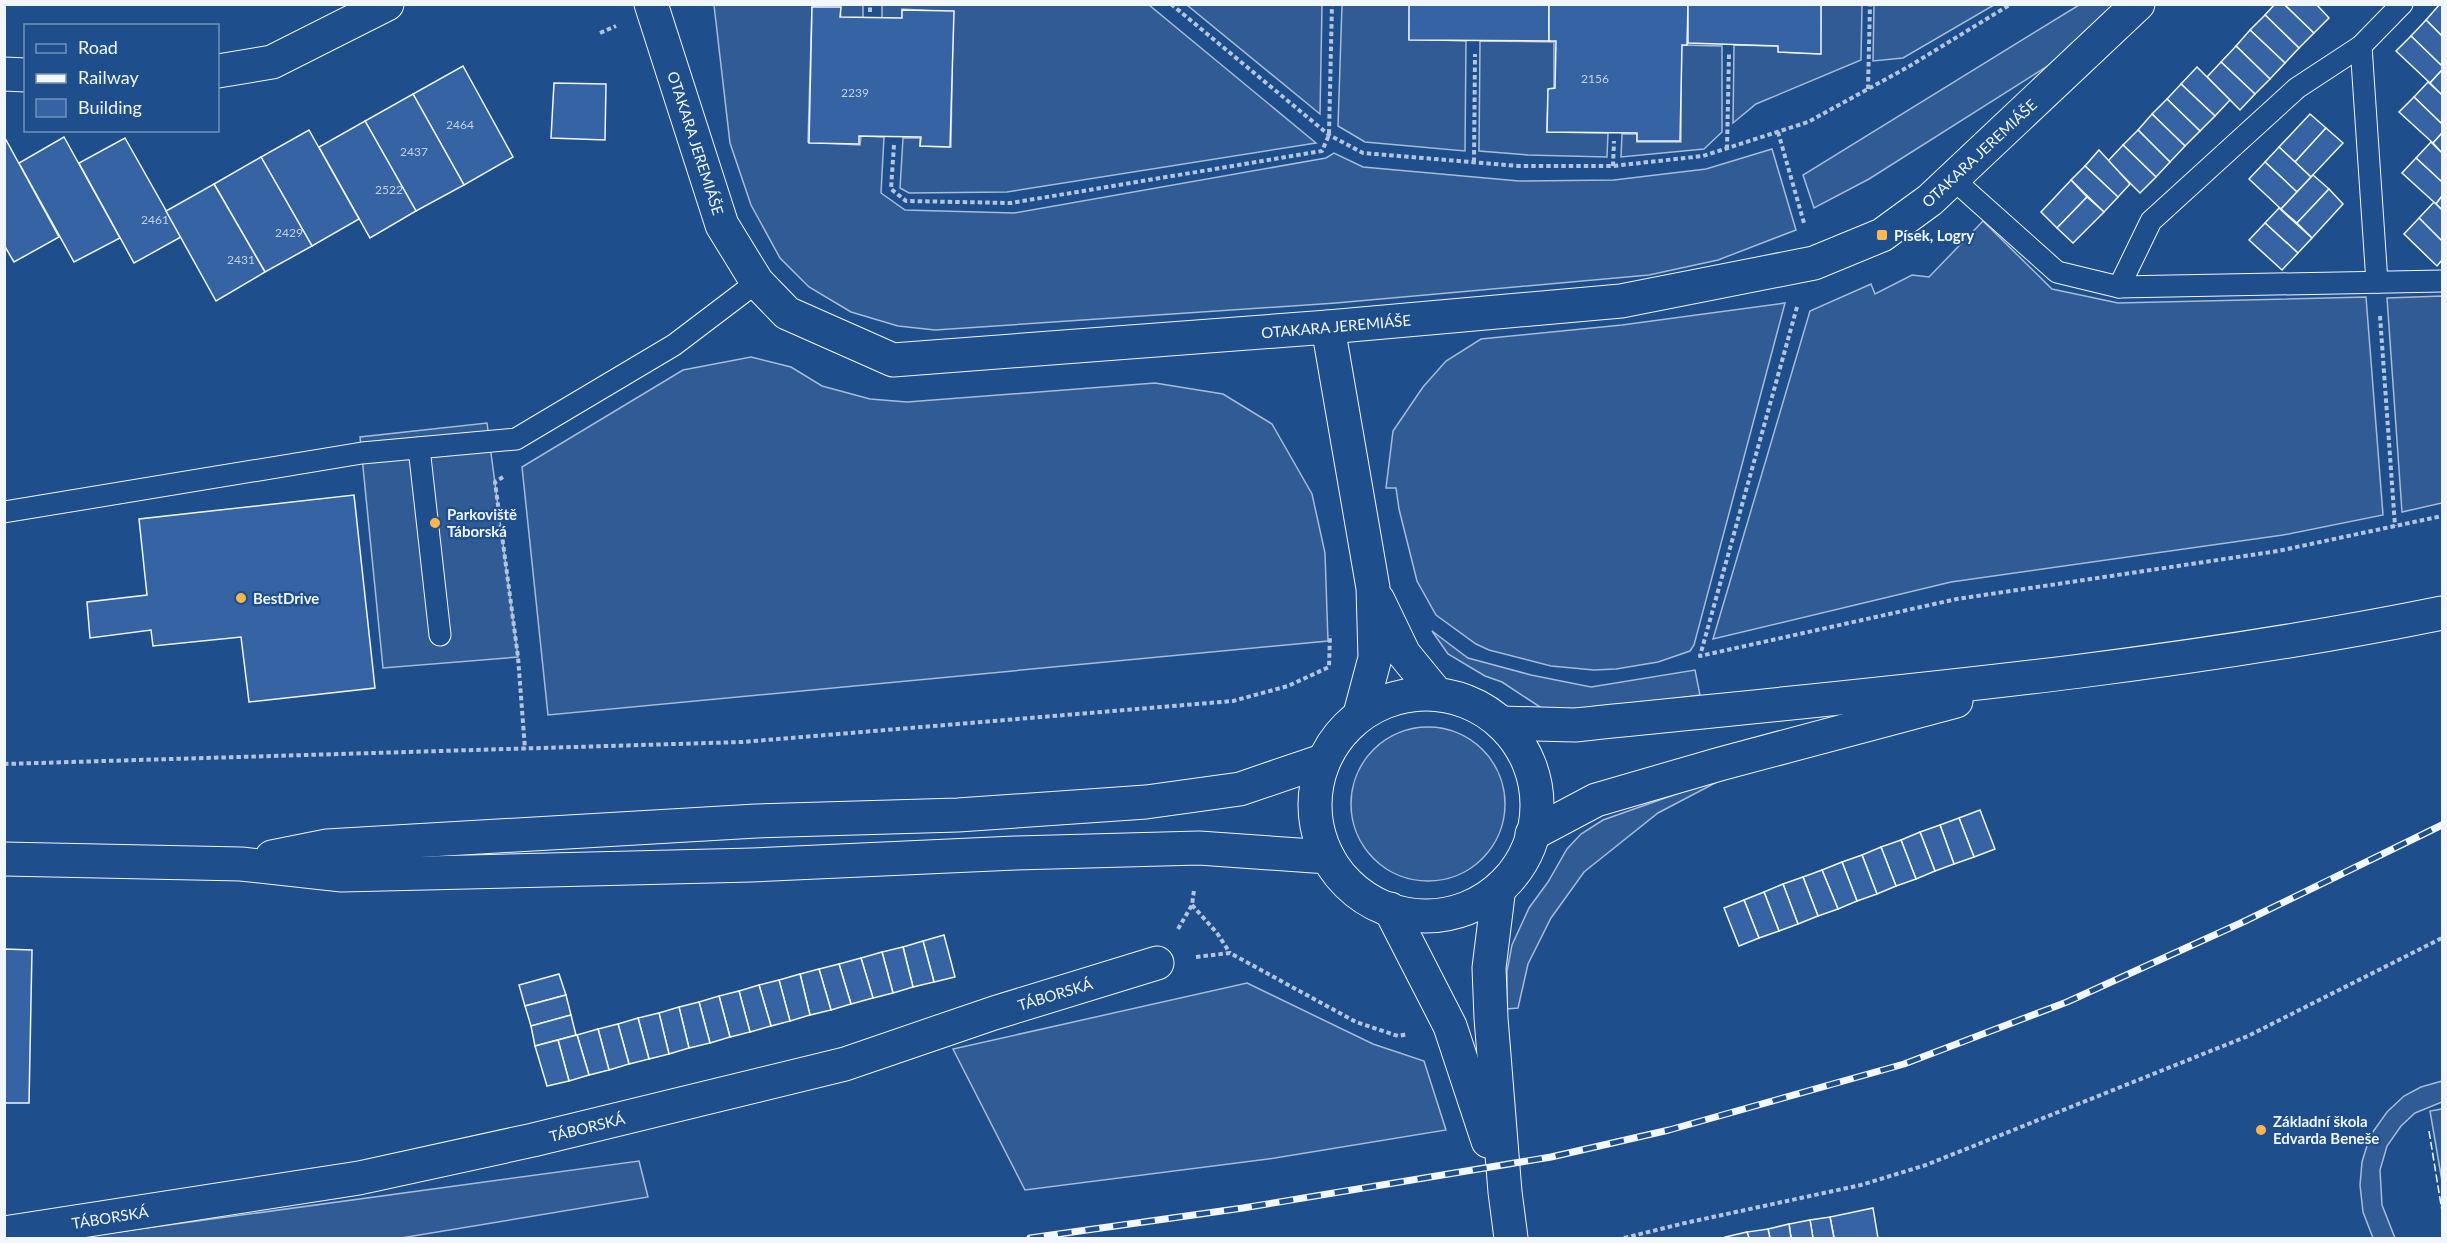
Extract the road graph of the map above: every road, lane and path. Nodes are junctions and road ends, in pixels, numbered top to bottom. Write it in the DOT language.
graph roads {
  1 [pos="387,4"];
  2 [pos="651,4"];
  3 [pos="870,4"];
  4 [pos="1171,4"];
  5 [pos="1332,4"];
  6 [pos="1870,4"];
  7 [pos="2011,4"];
  8 [pos="2139,4"];
  9 [pos="2402,4"];
  10 [pos="870,12"];
  11 [pos="2361,46"];
  12 [pos="1475,54"];
  13 [pos="1729,54"];
  14 [pos="219,71"];
  15 [pos="4,74"];
  16 [pos="24,75"];
  17 [pos="1868,89"];
  18 [pos="1778,132"];
  19 [pos="1329,135"];
  20 [pos="1614,141"];
  21 [pos="894,145"];
  22 [pos="1727,148"];
  23 [pos="1474,162"];
  24 [pos="1613,166"];
  25 [pos="1953,179"];
  26 [pos="1800,209"];
  27 [pos="1814,262"];
  28 [pos="2442,281"];
  29 [pos="757,282"];
  30 [pos="2377,282"];
  31 [pos="2119,287"];
  32 [pos="1328,327"];
  33 [pos="419,448"];
  34 [pos="505,476"];
  35 [pos="4,512"];
  36 [pos="2442,516"];
  37 [pos="2395,526"];
  38 [pos="1372,588"];
  39 [pos="2442,613"];
  40 [pos="1331,626"];
  41 [pos="440,635"];
  42 [pos="2060,674"];
  43 [pos="1436,693"];
  44 [pos="1360,714"];
  45 [pos="1501,723"];
  46 [pos="525,749"];
  47 [pos="1322,761"];
  48 [pos="4,764"];
  49 [pos="1532,834"];
  50 [pos="1199,848"];
  51 [pos="1328,857"];
  52 [pos="4,859"];
  53 [pos="241,864"];
  54 [pos="1498,895"];
  55 [pos="1192,905"];
  56 [pos="1390,909"];
  57 [pos="2442,938"];
  58 [pos="1230,953"];
  59 [pos="1157,963"];
  60 [pos="1450,1026"];
  61 [pos="1505,1192"];
  62 [pos="4,1233"];
  63 [pos="1511,1239"];
  64 [pos="1624,1239"];
  1 -- 14 [label="main road"];
  2 -- 29 [label="main road, OTAKARA JEREMIÁŠE"];
  3 -- 10 [label="path"];
  4 -- 19 [label="path"];
  5 -- 19 [label="path"];
  6 -- 17 [label="path"];
  7 -- 17 [label="path"];
  8 -- 25 [label="main road, OTAKARA JEREMIÁŠE"];
  9 -- 11 [label="lane"];
  11 -- 30 [label="lane"];
  11 -- 31 [label="lane"];
  12 -- 23 [label="path"];
  13 -- 22 [label="path"];
  15 -- 16 [label="main road"];
  17 -- 18 [label="path"];
  18 -- 22 [label="path"];
  18 -- 26 [label="path"];
  19 -- 21 [label="path"];
  19 -- 23 [label="path"];
  20 -- 24 [label="path"];
  22 -- 24 [label="path"];
  23 -- 24 [label="path"];
  25 -- 27 [label="main road, OTAKARA JEREMIÁŠE"];
  25 -- 31 [label="lane"];
  27 -- 32 [label="main road, OTAKARA JEREMIÁŠE"];
  27 -- 37 [label="path"];
  28 -- 30 [label="lane"];
  29 -- 32 [label="main road, OTAKARA JEREMIÁŠE"];
  29 -- 33 [label="lane"];
  30 -- 31 [label="lane"];
  30 -- 37 [label="path"];
  32 -- 38 [label="main road"];
  33 -- 35 [label="lane"];
  33 -- 41 [label="lane"];
  34 -- 46 [label="path"];
  36 -- 37 [label="path"];
  38 -- 43 [label="main road"];
  38 -- 44 [label="main road"];
  39 -- 42 [label="main road"];
  40 -- 46 [label="path"];
  42 -- 45 [label="main road"];
  42 -- 49 [label="main road"];
  43 -- 44 [label="main road"];
  43 -- 45 [label="main road"];
  44 -- 47 [label="main road"];
  45 -- 49 [label="main road"];
  46 -- 48 [label="path"];
  47 -- 51 [label="main road"];
  47 -- 53 [label="main road"];
  49 -- 54 [label="main road"];
  50 -- 51 [label="main road"];
  50 -- 53 [label="main road"];
  50 -- 55 [label="path"];
  51 -- 56 [label="main road"];
  52 -- 53 [label="main road"];
  54 -- 56 [label="main road"];
  54 -- 61 [label="main road"];
  55 -- 58 [label="path"];
  55 -- 59 [label="path"];
  56 -- 60 [label="main road"];
  57 -- 64 [label="path"];
  58 -- 59 [label="path"];
  58 -- 60 [label="path"];
  59 -- 62 [label="main road, TÁBORSKÁ"];
  60 -- 61 [label="main road"];
  61 -- 63 [label="main road"];
}
